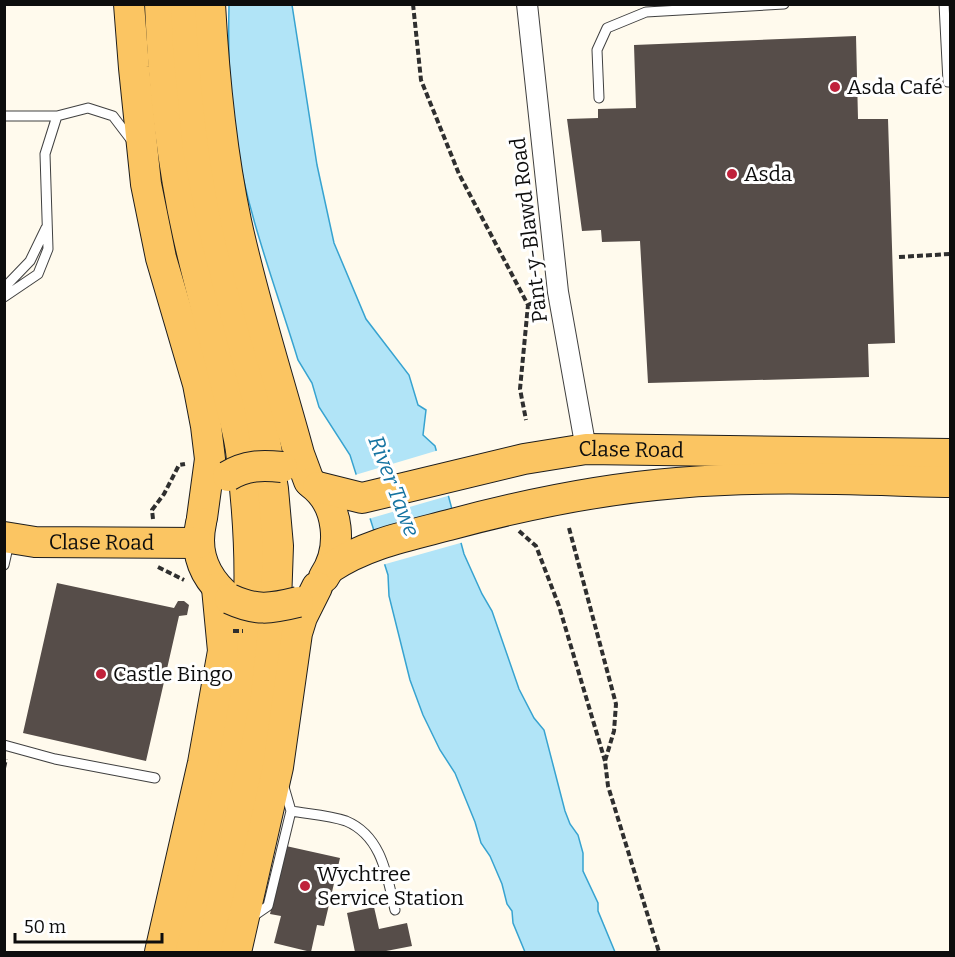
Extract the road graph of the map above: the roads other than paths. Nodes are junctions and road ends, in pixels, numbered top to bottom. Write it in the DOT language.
graph roads {
  1 [pos="129,4"];
  2 [pos="160,4"];
  3 [pos="186,4"];
  4 [pos="210,4"];
  5 [pos="527,4"];
  6 [pos="784,4"];
  7 [pos="944,4"];
  8 [pos="951,82"];
  9 [pos="599,99"];
  10 [pos="4,116"];
  11 [pos="57,116"];
  12 [pos="142,155"];
  13 [pos="47,226"];
  14 [pos="9,277"];
  15 [pos="4,288"];
  16 [pos="4,297"];
  17 [pos="586,449"];
  18 [pos="951,454"];
  19 [pos="219,468"];
  20 [pos="951,482"];
  21 [pos="313,484"];
  22 [pos="200,531"];
  23 [pos="6,546"];
  24 [pos="315,586"];
  25 [pos="223,593"];
  26 [pos="4,745"];
  27 [pos="278,767"];
  28 [pos="155,778"];
  29 [pos="291,811"];
  30 [pos="395,910"];
  31 [pos="242,922"];
  32 [pos="160,952"];
  33 [pos="184,952"];
  34 [pos="212,952"];
  35 [pos="236,952"];
  1 -- 12 [label="main road"];
  2 -- 33 [label="main road"];
  3 -- 34 [label="main road"];
  4 -- 21 [label="main road"];
  5 -- 17 [label="street, Pant-y-Blawd Road"];
  6 -- 9 [label="lane"];
  7 -- 8 [label="lane"];
  10 -- 11 [label="lane"];
  11 -- 12 [label="lane"];
  11 -- 13 [label="lane"];
  12 -- 19 [label="main road"];
  13 -- 14 [label="lane"];
  13 -- 16 [label="lane"];
  14 -- 15 [label="lane"];
  17 -- 18 [label="main road, Clase Road"];
  17 -- 21 [label="main road, Clase Road"];
  19 -- 21 [label="main road, bridge"];
  19 -- 22 [label="main road"];
  20 -- 24 [label="main road, Clase Road"];
  21 -- 24 [label="main road"];
  22 -- 23 [label="main road, Clase Road"];
  22 -- 25 [label="main road"];
  24 -- 25 [label="main road, bridge"];
  24 -- 27 [label="main road"];
  25 -- 32 [label="main road"];
  26 -- 28 [label="lane"];
  27 -- 29 [label="lane"];
  27 -- 31 [label="main road"];
  29 -- 30 [label="lane"];
  29 -- 31 [label="lane"];
  31 -- 35 [label="main road"];
}
